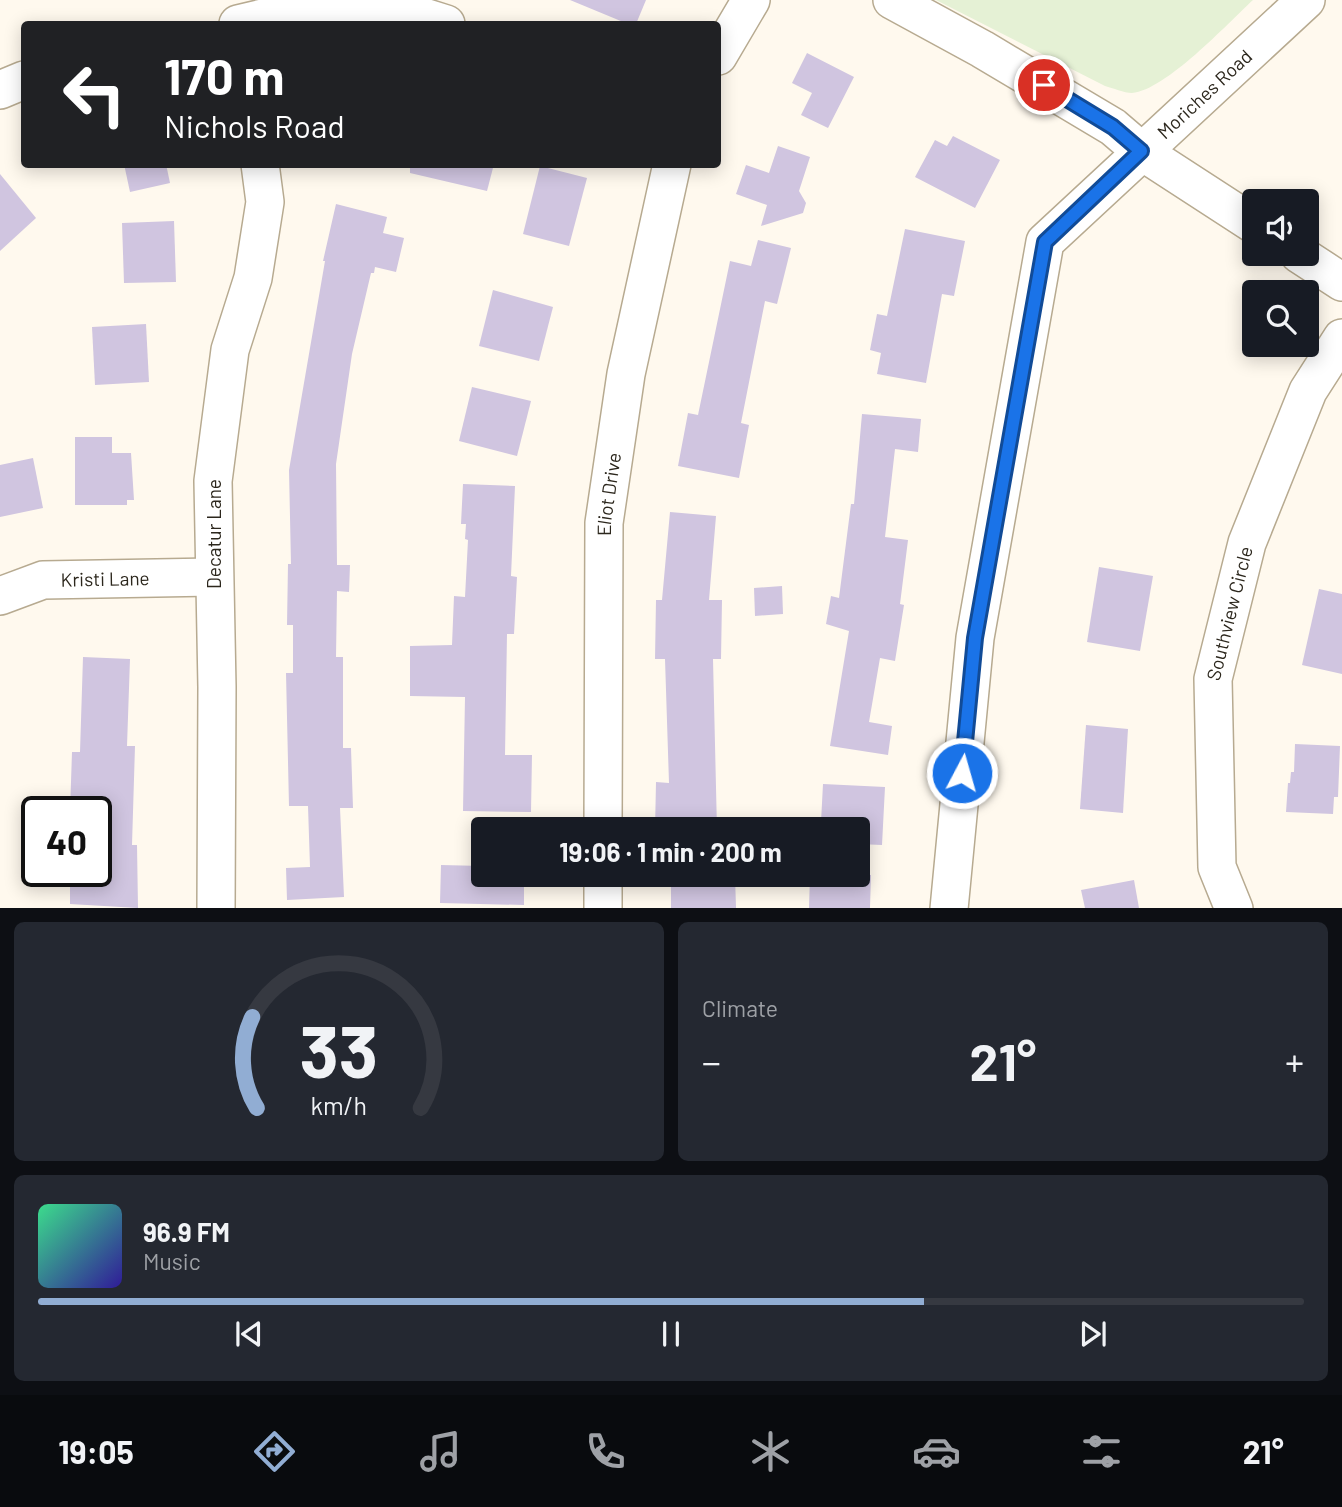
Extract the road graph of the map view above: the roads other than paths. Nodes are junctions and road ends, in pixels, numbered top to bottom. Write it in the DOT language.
graph roads {
  1 [pos="751,0"];
  2 [pos="892,0"];
  3 [pos="1306,0"];
  4 [pos="250,21"];
  5 [pos="437,21"];
  6 [pos="721,51"];
  7 [pos="21,81"];
  8 [pos="0,90"];
  9 [pos="1141,151"];
  10 [pos="261,168"];
  11 [pos="671,168"];
  12 [pos="1242,217"];
  13 [pos="1317,266"];
  14 [pos="1342,282"];
  15 [pos="1342,338"];
  16 [pos="214,577"];
  17 [pos="0,596"];
  18 [pos="603,817"];
  19 [pos="603,887"];
  20 [pos="216,908"];
  21 [pos="603,908"];
  22 [pos="949,908"];
  23 [pos="1234,908"];
  1 -- 6 [label="street"];
  2 -- 9 [label="street"];
  3 -- 9 [label="street, Moriches Road"];
  4 -- 5 [label="street"];
  7 -- 8 [label="street"];
  9 -- 12 [label="street"];
  9 -- 22 [label="street, Moriches Road"];
  10 -- 16 [label="street, Decatur Lane"];
  11 -- 18 [label="street, Eliot Drive"];
  13 -- 14 [label="street"];
  15 -- 23 [label="street, Southview Circle"];
  16 -- 17 [label="street, Kristi Lane"];
  16 -- 20 [label="street, Decatur Lane"];
  19 -- 21 [label="street"];
}
